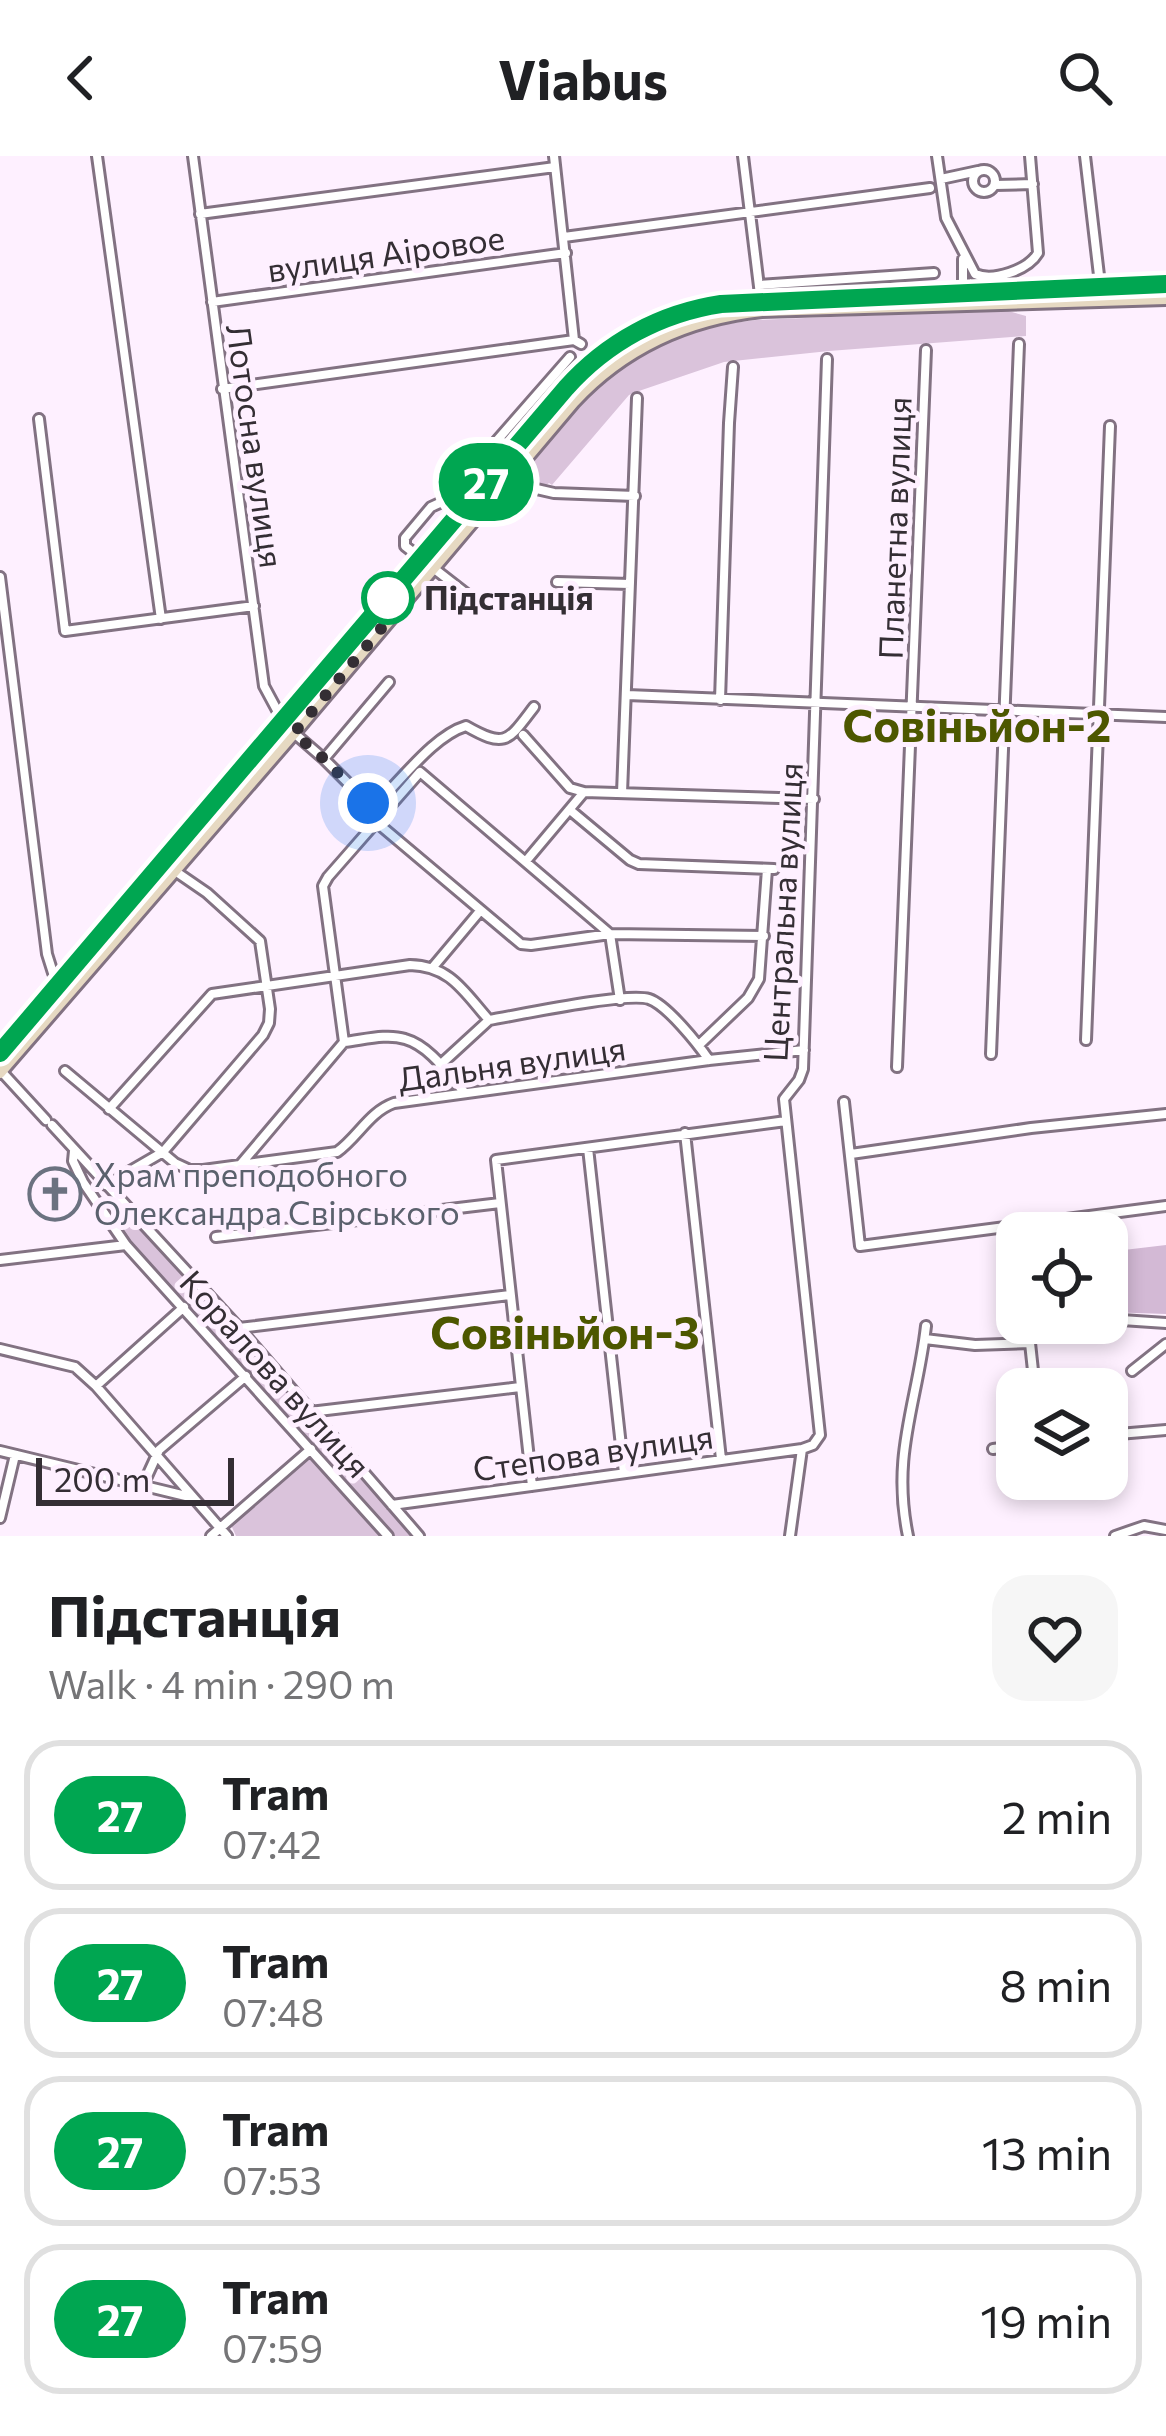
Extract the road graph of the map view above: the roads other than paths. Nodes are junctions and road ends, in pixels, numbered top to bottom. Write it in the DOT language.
graph roads {
  1 [pos="98,156"];
  2 [pos="193,156"];
  3 [pos="554,156"];
  4 [pos="743,156"];
  5 [pos="938,156"];
  6 [pos="1030,156"];
  7 [pos="1085,156"];
  8 [pos="555,167"];
  9 [pos="979,171"];
  10 [pos="940,179"];
  11 [pos="1033,184"];
  12 [pos="994,185"];
  13 [pos="930,188"];
  14 [pos="750,212"];
  15 [pos="200,214"];
  16 [pos="564,237"];
  17 [pos="566,254"];
  18 [pos="962,254"];
  19 [pos="934,273"];
  20 [pos="759,285"];
  21 [pos="1166,299"];
  22 [pos="1102,301"];
  23 [pos="212,302"];
  24 [pos="963,305"];
  25 [pos="762,311"];
  26 [pos="1019,344"];
  27 [pos="926,350"];
  28 [pos="569,357"];
  29 [pos="827,359"];
  30 [pos="734,367"];
  31 [pos="222,389"];
  32 [pos="637,398"];
  33 [pos="39,418"];
  34 [pos="1110,426"];
  35 [pos="506,482"];
  36 [pos="635,496"];
  37 [pos="432,568"];
  38 [pos="0,577"];
  39 [pos="557,582"];
  40 [pos="630,584"];
  41 [pos="468,595"];
  42 [pos="254,606"];
  43 [pos="160,619"];
  44 [pos="389,682"];
  45 [pos="627,695"];
  46 [pos="720,700"];
  47 [pos="815,704"];
  48 [pos="534,707"];
  49 [pos="911,707"];
  50 [pos="1005,711"];
  51 [pos="1099,714"];
  52 [pos="1166,717"];
  53 [pos="295,731"];
  54 [pos="523,735"];
  55 [pos="324,759"];
  56 [pos="584,792"];
  57 [pos="622,793"];
  58 [pos="814,799"];
  59 [pos="570,810"];
  60 [pos="375,821"];
  61 [pos="526,861"];
  62 [pos="175,871"];
  63 [pos="479,911"];
  64 [pos="610,934"];
  65 [pos="764,936"];
  66 [pos="434,968"];
  67 [pos="334,976"];
  68 [pos="267,986"];
  69 [pos="67,995"];
  70 [pos="620,1000"];
  71 [pos="489,1020"];
  72 [pos="1086,1040"];
  73 [pos="344,1042"];
  74 [pos="699,1045"];
  75 [pos="803,1050"];
  76 [pos="991,1054"];
  77 [pos="709,1060"];
  78 [pos="440,1065"];
  79 [pos="897,1067"];
  80 [pos="65,1071"];
  81 [pos="1,1072"];
  82 [pos="466,1094"];
  83 [pos="844,1102"];
  84 [pos="110,1109"];
  85 [pos="1166,1114"];
  86 [pos="785,1121"];
  87 [pos="685,1133"];
  88 [pos="588,1148"];
  89 [pos="74,1149"];
  90 [pos="163,1153"];
  91 [pos="851,1154"];
  92 [pos="240,1166"];
  93 [pos="106,1185"];
  94 [pos="500,1203"];
  95 [pos="1166,1206"];
  96 [pos="216,1238"];
  97 [pos="126,1245"];
  98 [pos="0,1260"];
  99 [pos="510,1294"];
  100 [pos="184,1307"];
  101 [pos="1128,1320"];
  102 [pos="1166,1323"];
  103 [pos="926,1326"];
  104 [pos="239,1328"];
  105 [pos="925,1339"];
  106 [pos="1166,1344"];
  107 [pos="0,1349"];
  108 [pos="1032,1368"];
  109 [pos="1132,1371"];
  110 [pos="246,1376"];
  111 [pos="96,1386"];
  112 [pos="520,1387"];
  113 [pos="310,1412"];
  114 [pos="1166,1430"];
  115 [pos="1128,1433"];
  116 [pos="802,1449"];
  117 [pos="993,1449"];
  118 [pos="996,1449"];
  119 [pos="0,1450"];
  120 [pos="311,1450"];
  121 [pos="15,1454"];
  122 [pos="157,1456"];
  123 [pos="722,1459"];
  124 [pos="624,1473"];
  125 [pos="143,1485"];
  126 [pos="532,1486"];
  127 [pos="191,1497"];
  128 [pos="392,1505"];
  129 [pos="0,1518"];
  130 [pos="1166,1530"];
  131 [pos="224,1532"];
  132 [pos="211,1536"];
  133 [pos="388,1536"];
  134 [pos="419,1536"];
  135 [pos="790,1536"];
  136 [pos="908,1536"];
  137 [pos="1115,1536"];
  1 -- 43 [label="street"];
  2 -- 15 [label="street, Лотосна вулиця"];
  3 -- 8 [label="street"];
  4 -- 14 [label="street"];
  5 -- 10 [label="street"];
  6 -- 11 [label="street"];
  7 -- 22 [label="street"];
  8 -- 15 [label="street"];
  8 -- 16 [label="street"];
  9 -- 10 [label="street"];
  9 -- 12 [label="street"];
  9 -- 12 [label="street"];
  10 -- 18 [label="street"];
  11 -- 12 [label="street"];
  11 -- 18 [label="street"];
  13 -- 14 [label="street"];
  14 -- 16 [label="street"];
  14 -- 20 [label="street"];
  15 -- 23 [label="street, Лотосна вулиця"];
  16 -- 17 [label="street"];
  17 -- 23 [label="street, вулиця Аіровое"];
  17 -- 31 [label="street"];
  18 -- 24 [label="street"];
  19 -- 20 [label="street"];
  20 -- 25 [label="street"];
  21 -- 22 [label="street"];
  22 -- 24 [label="street"];
  23 -- 31 [label="street, Лотосна вулиця"];
  24 -- 25 [label="street"];
  25 -- 35 [label="street"];
  26 -- 50 [label="street"];
  27 -- 49 [label="street, Планетна вулиця"];
  28 -- 37 [label="street"];
  29 -- 47 [label="street, Центральна вулиця"];
  30 -- 46 [label="street"];
  31 -- 42 [label="street, Лотосна вулиця"];
  32 -- 36 [label="street"];
  33 -- 43 [label="street"];
  34 -- 51 [label="street"];
  35 -- 36 [label="street"];
  35 -- 37 [label="street"];
  36 -- 40 [label="street"];
  37 -- 41 [label="street"];
  37 -- 53 [label="street"];
  38 -- 69 [label="street"];
  39 -- 40 [label="street"];
  40 -- 45 [label="street"];
  42 -- 43 [label="street"];
  42 -- 53 [label="street, Лотосна вулиця"];
  44 -- 55 [label="street"];
  45 -- 46 [label="street"];
  45 -- 57 [label="street"];
  46 -- 47 [label="street"];
  47 -- 49 [label="street"];
  47 -- 58 [label="street, Центральна вулиця"];
  48 -- 55 [label="street, Лотосна вулиця"];
  49 -- 50 [label="street"];
  49 -- 79 [label="street, Планетна вулиця"];
  50 -- 51 [label="street"];
  50 -- 76 [label="street"];
  51 -- 52 [label="street"];
  51 -- 72 [label="street"];
  53 -- 55 [label="street, Лотосна вулиця"];
  53 -- 62 [label="street"];
  54 -- 56 [label="street"];
  56 -- 57 [label="street"];
  56 -- 59 [label="street"];
  57 -- 58 [label="street"];
  58 -- 75 [label="street, Центральна вулиця"];
  59 -- 61 [label="street"];
  59 -- 65 [label="street"];
  60 -- 61 [label="street"];
  60 -- 63 [label="street"];
  60 -- 67 [label="street"];
  61 -- 64 [label="street"];
  62 -- 68 [label="street"];
  62 -- 69 [label="street"];
  63 -- 64 [label="street"];
  63 -- 66 [label="street"];
  64 -- 65 [label="street"];
  64 -- 70 [label="street"];
  65 -- 74 [label="street"];
  66 -- 67 [label="street"];
  66 -- 71 [label="street"];
  67 -- 68 [label="street"];
  67 -- 73 [label="street"];
  68 -- 84 [label="street"];
  68 -- 90 [label="street"];
  69 -- 81 [label="street"];
  70 -- 71 [label="street"];
  70 -- 74 [label="street"];
  71 -- 78 [label="street"];
  73 -- 78 [label="street"];
  73 -- 92 [label="street"];
  74 -- 77 [label="street"];
  75 -- 77 [label="street, Дальня вулиця"];
  75 -- 86 [label="street, Центральна вулиця"];
  77 -- 82 [label="street, Дальня вулиця"];
  78 -- 82 [label="street"];
  80 -- 84 [label="street, Дальня вулиця"];
  81 -- 89 [label="street"];
  82 -- 92 [label="street, Дальня вулиця"];
  83 -- 91 [label="street"];
  84 -- 90 [label="street, Дальня вулиця"];
  85 -- 91 [label="street"];
  86 -- 87 [label="street"];
  86 -- 116 [label="street, Центральна вулиця"];
  87 -- 88 [label="street"];
  87 -- 123 [label="street"];
  88 -- 94 [label="street"];
  88 -- 124 [label="street"];
  89 -- 93 [label="street"];
  89 -- 97 [label="street, Коралова вулиця"];
  90 -- 92 [label="street, Дальня вулиця"];
  90 -- 93 [label="street"];
  91 -- 95 [label="street"];
  93 -- 104 [label="street"];
  94 -- 96 [label="street"];
  94 -- 99 [label="street"];
  97 -- 98 [label="street"];
  97 -- 100 [label="street, Коралова вулиця"];
  99 -- 104 [label="street"];
  99 -- 112 [label="street"];
  100 -- 110 [label="street, Коралова вулиця"];
  100 -- 111 [label="street"];
  101 -- 102 [label="street"];
  103 -- 105 [label="street"];
  104 -- 113 [label="street"];
  105 -- 108 [label="street"];
  105 -- 136 [label="street"];
  106 -- 109 [label="street"];
  107 -- 111 [label="street"];
  110 -- 120 [label="street, Коралова вулиця"];
  110 -- 122 [label="street"];
  111 -- 122 [label="street"];
  112 -- 113 [label="street"];
  112 -- 126 [label="street"];
  113 -- 128 [label="street"];
  114 -- 115 [label="street"];
  116 -- 123 [label="street, Степова вулиця"];
  116 -- 135 [label="street"];
  117 -- 118 [label="street"];
  119 -- 121 [label="street"];
  120 -- 131 [label="street"];
  120 -- 133 [label="street, Коралова вулиця"];
  121 -- 125 [label="street"];
  121 -- 129 [label="street"];
  122 -- 125 [label="street"];
  122 -- 127 [label="street"];
  123 -- 124 [label="street, Степова вулиця"];
  124 -- 126 [label="street, Степова вулиця"];
  125 -- 127 [label="street"];
  126 -- 128 [label="street, Степова вулиця"];
  127 -- 131 [label="street"];
  128 -- 134 [label="street"];
  130 -- 137 [label="street"];
  131 -- 132 [label="street"];
}
